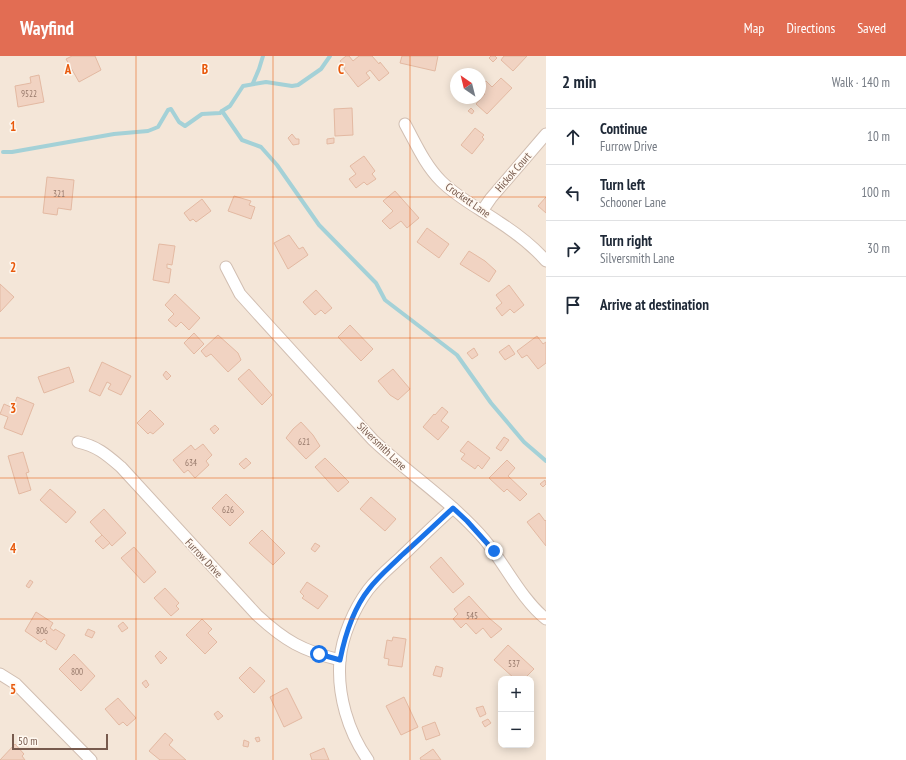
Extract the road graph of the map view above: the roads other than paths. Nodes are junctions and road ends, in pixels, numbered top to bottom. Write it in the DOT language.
graph roads {
  1 [pos="405,124"];
  2 [pos="546,134"];
  3 [pos="482,211"];
  4 [pos="546,261"];
  5 [pos="226,267"];
  6 [pos="78,442"];
  7 [pos="453,508"];
  8 [pos="546,619"];
  9 [pos="340,660"];
  10 [pos="0,674"];
  11 [pos="91,760"];
  12 [pos="368,760"];
  1 -- 3 [label="street, Crockett Lane"];
  2 -- 3 [label="street, Hickok Court"];
  3 -- 4 [label="street, Crockett Lane"];
  5 -- 7 [label="street, Silversmith Lane"];
  6 -- 9 [label="street, Furrow Drive"];
  7 -- 8 [label="street, Silversmith Lane"];
  7 -- 9 [label="street"];
  9 -- 12 [label="street"];
  10 -- 11 [label="street"];
}
